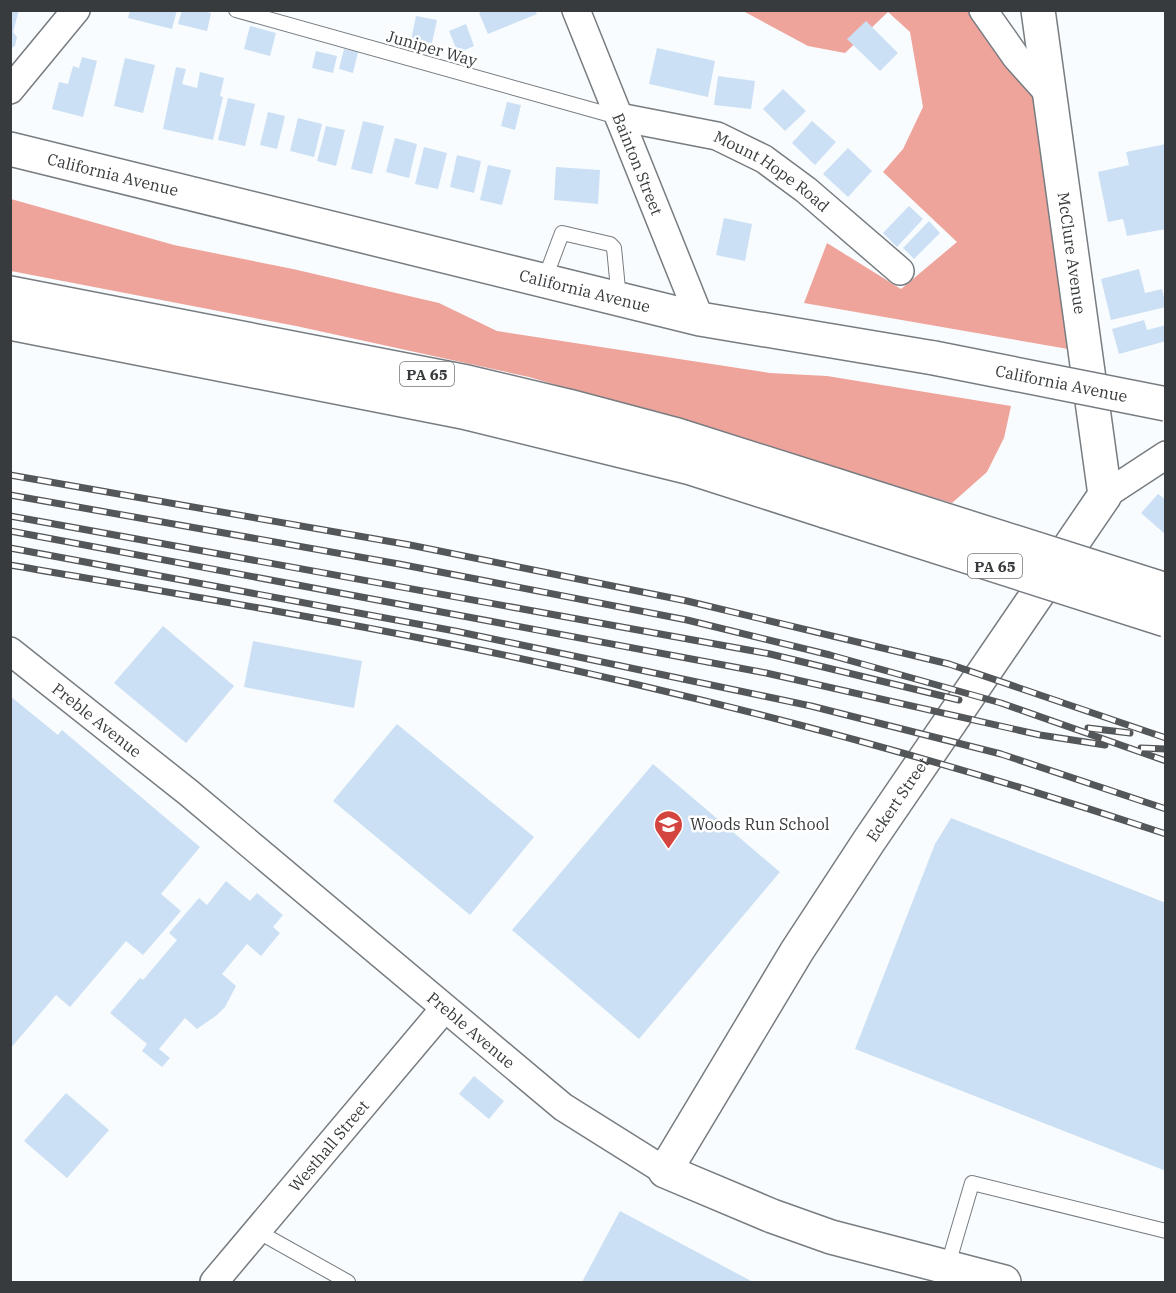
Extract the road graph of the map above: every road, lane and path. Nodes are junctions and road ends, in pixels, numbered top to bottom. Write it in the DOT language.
graph roads {
  1 [pos="76,10"];
  2 [pos="236,10"];
  3 [pos="576,10"];
  4 [pos="983,10"];
  5 [pos="1038,10"];
  6 [pos="10,90"];
  7 [pos="1051,96"];
  8 [pos="619,117"];
  9 [pos="10,149"];
  10 [pos="900,271"];
  11 [pos="544,281"];
  12 [pos="10,293"];
  13 [pos="619,299"];
  14 [pos="700,319"];
  15 [pos="10,323"];
  16 [pos="1166,404"];
  17 [pos="1163,462"];
  18 [pos="1105,495"];
  19 [pos="830,498"];
  20 [pos="1166,590"];
  21 [pos="1166,620"];
  22 [pos="10,651"];
  23 [pos="444,1009"];
  24 [pos="665,1171"];
  25 [pos="257,1231"];
  26 [pos="1166,1231"];
  27 [pos="947,1268"];
  28 [pos="214,1282"];
  29 [pos="348,1282"];
  30 [pos="1004,1282"];
  1 -- 6 [label="street"];
  2 -- 8 [label="lane, Juniper Way"];
  3 -- 8 [label="street, Bainton Street"];
  4 -- 7 [label="street"];
  5 -- 7 [label="main road, McClure Avenue"];
  7 -- 18 [label="main road, McClure Avenue"];
  8 -- 10 [label="street, Mount Hope Road"];
  8 -- 14 [label="street, Bainton Street"];
  9 -- 11 [label="main road, California Avenue"];
  11 -- 13 [label="main road, California Avenue"];
  11 -- 13 [label="lane"];
  12 -- 19 [label="main road, PA 65"];
  13 -- 14 [label="main road, California Avenue"];
  14 -- 16 [label="main road, California Avenue, bridge"];
  15 -- 19 [label="main road, PA 65"];
  17 -- 18 [label="street, Eckert Street"];
  18 -- 24 [label="main road, Eckert Street"];
  19 -- 20 [label="main road, PA 65, bridge"];
  19 -- 21 [label="main road, PA 65, bridge"];
  22 -- 23 [label="street, Preble Avenue"];
  23 -- 24 [label="street, Preble Avenue"];
  23 -- 25 [label="street, Westhall Street"];
  24 -- 27 [label="main road, Preble Avenue"];
  25 -- 28 [label="street, Westhall Street"];
  25 -- 29 [label="lane"];
  26 -- 27 [label="lane"];
  27 -- 30 [label="main road, Preble Avenue"];
}
